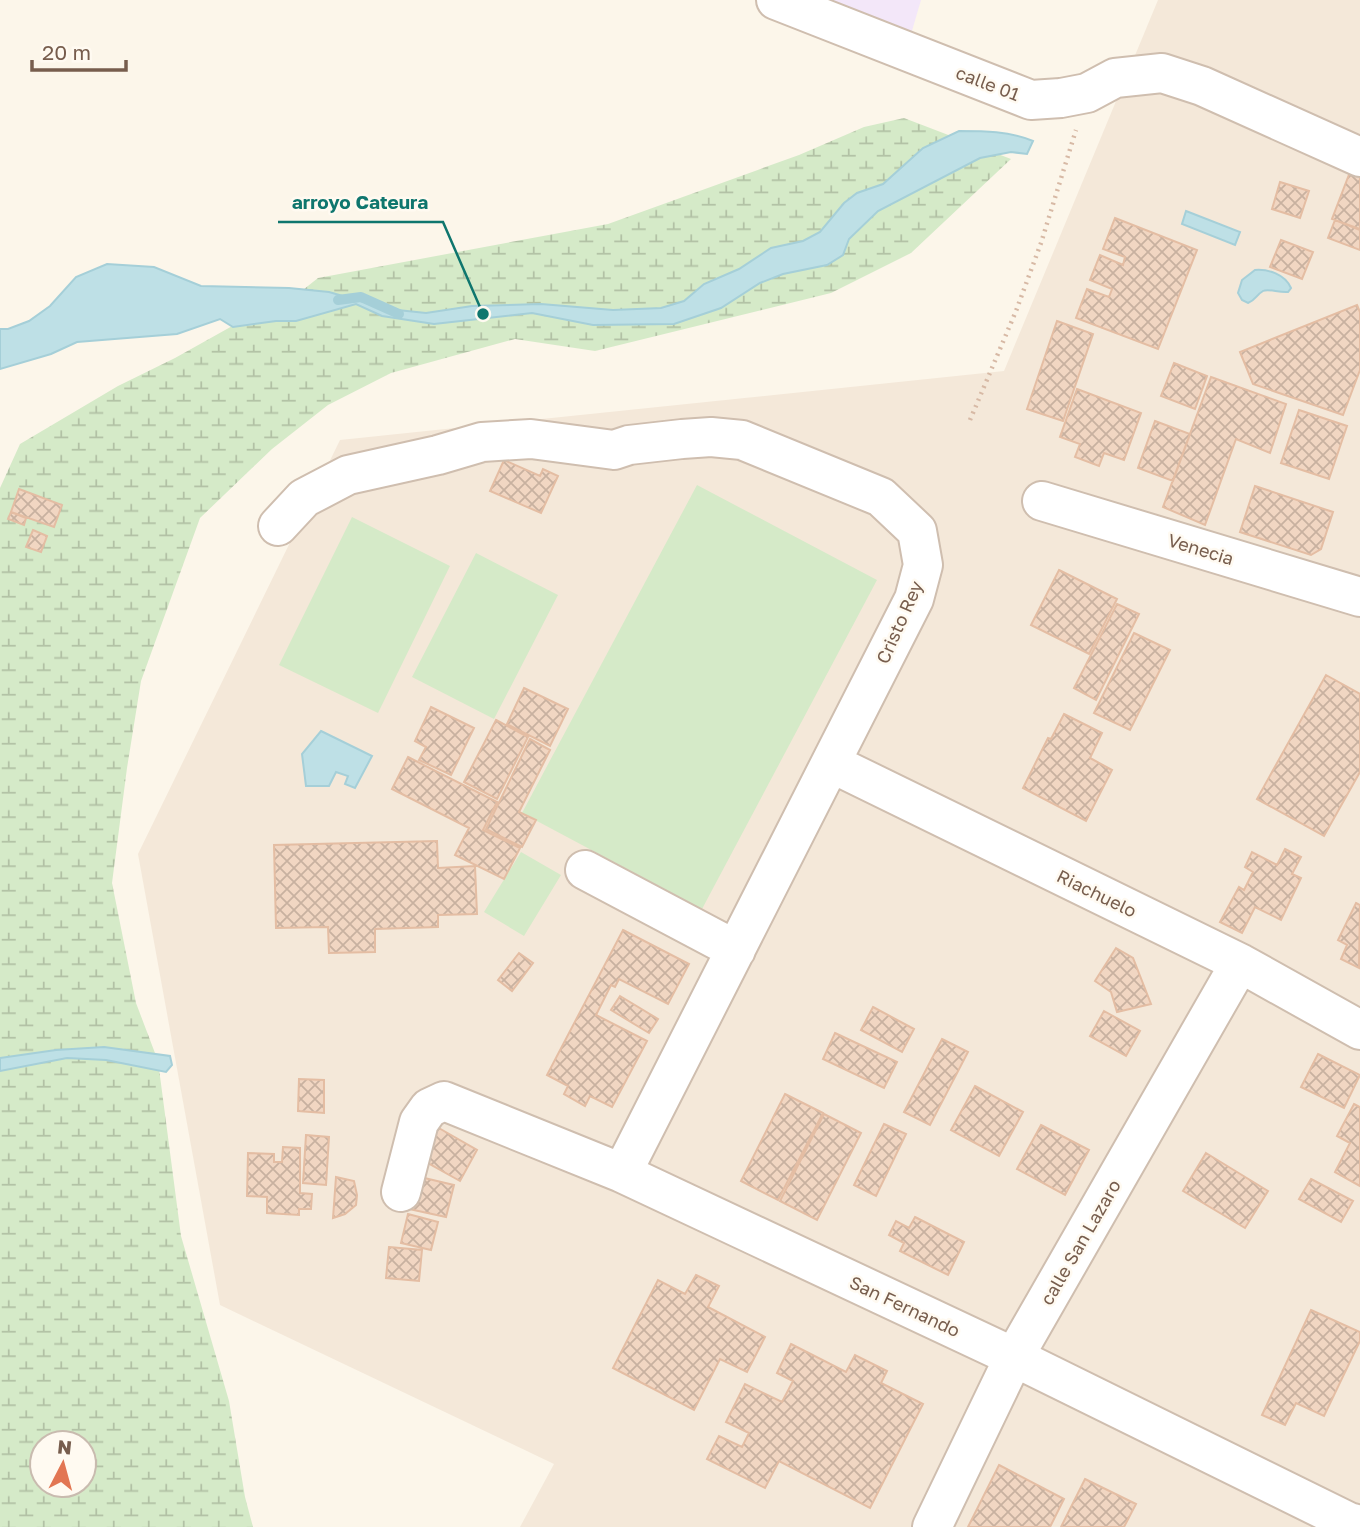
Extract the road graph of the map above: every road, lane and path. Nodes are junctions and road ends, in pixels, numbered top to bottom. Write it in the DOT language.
graph roads {
  1 [pos="776,0"];
  2 [pos="1087,93"];
  3 [pos="1360,157"];
  4 [pos="970,420"];
  5 [pos="1042,501"];
  6 [pos="278,526"];
  7 [pos="1357,587"];
  8 [pos="831,763"];
  9 [pos="585,870"];
  10 [pos="736,950"];
  11 [pos="1240,963"];
  12 [pos="1360,1030"];
  13 [pos="622,1173"];
  14 [pos="401,1192"];
  15 [pos="1014,1357"];
  16 [pos="1352,1525"];
  17 [pos="932,1527"];
  1 -- 2 [label="street, calle 01"];
  2 -- 3 [label="street, calle 01"];
  2 -- 4 [label="path"];
  5 -- 7 [label="street, Venecia"];
  6 -- 8 [label="street, Cristo Rey"];
  8 -- 10 [label="street, Cristo Rey"];
  8 -- 11 [label="street, Riachuelo"];
  9 -- 10 [label="street"];
  10 -- 13 [label="street, Cristo Rey"];
  11 -- 12 [label="street, Riachuelo"];
  11 -- 15 [label="street, calle San Lazaro"];
  13 -- 14 [label="street, San Fernando"];
  13 -- 15 [label="street, San Fernando"];
  15 -- 16 [label="street, San Fernando"];
  15 -- 17 [label="street, calle San Lazaro"];
}
